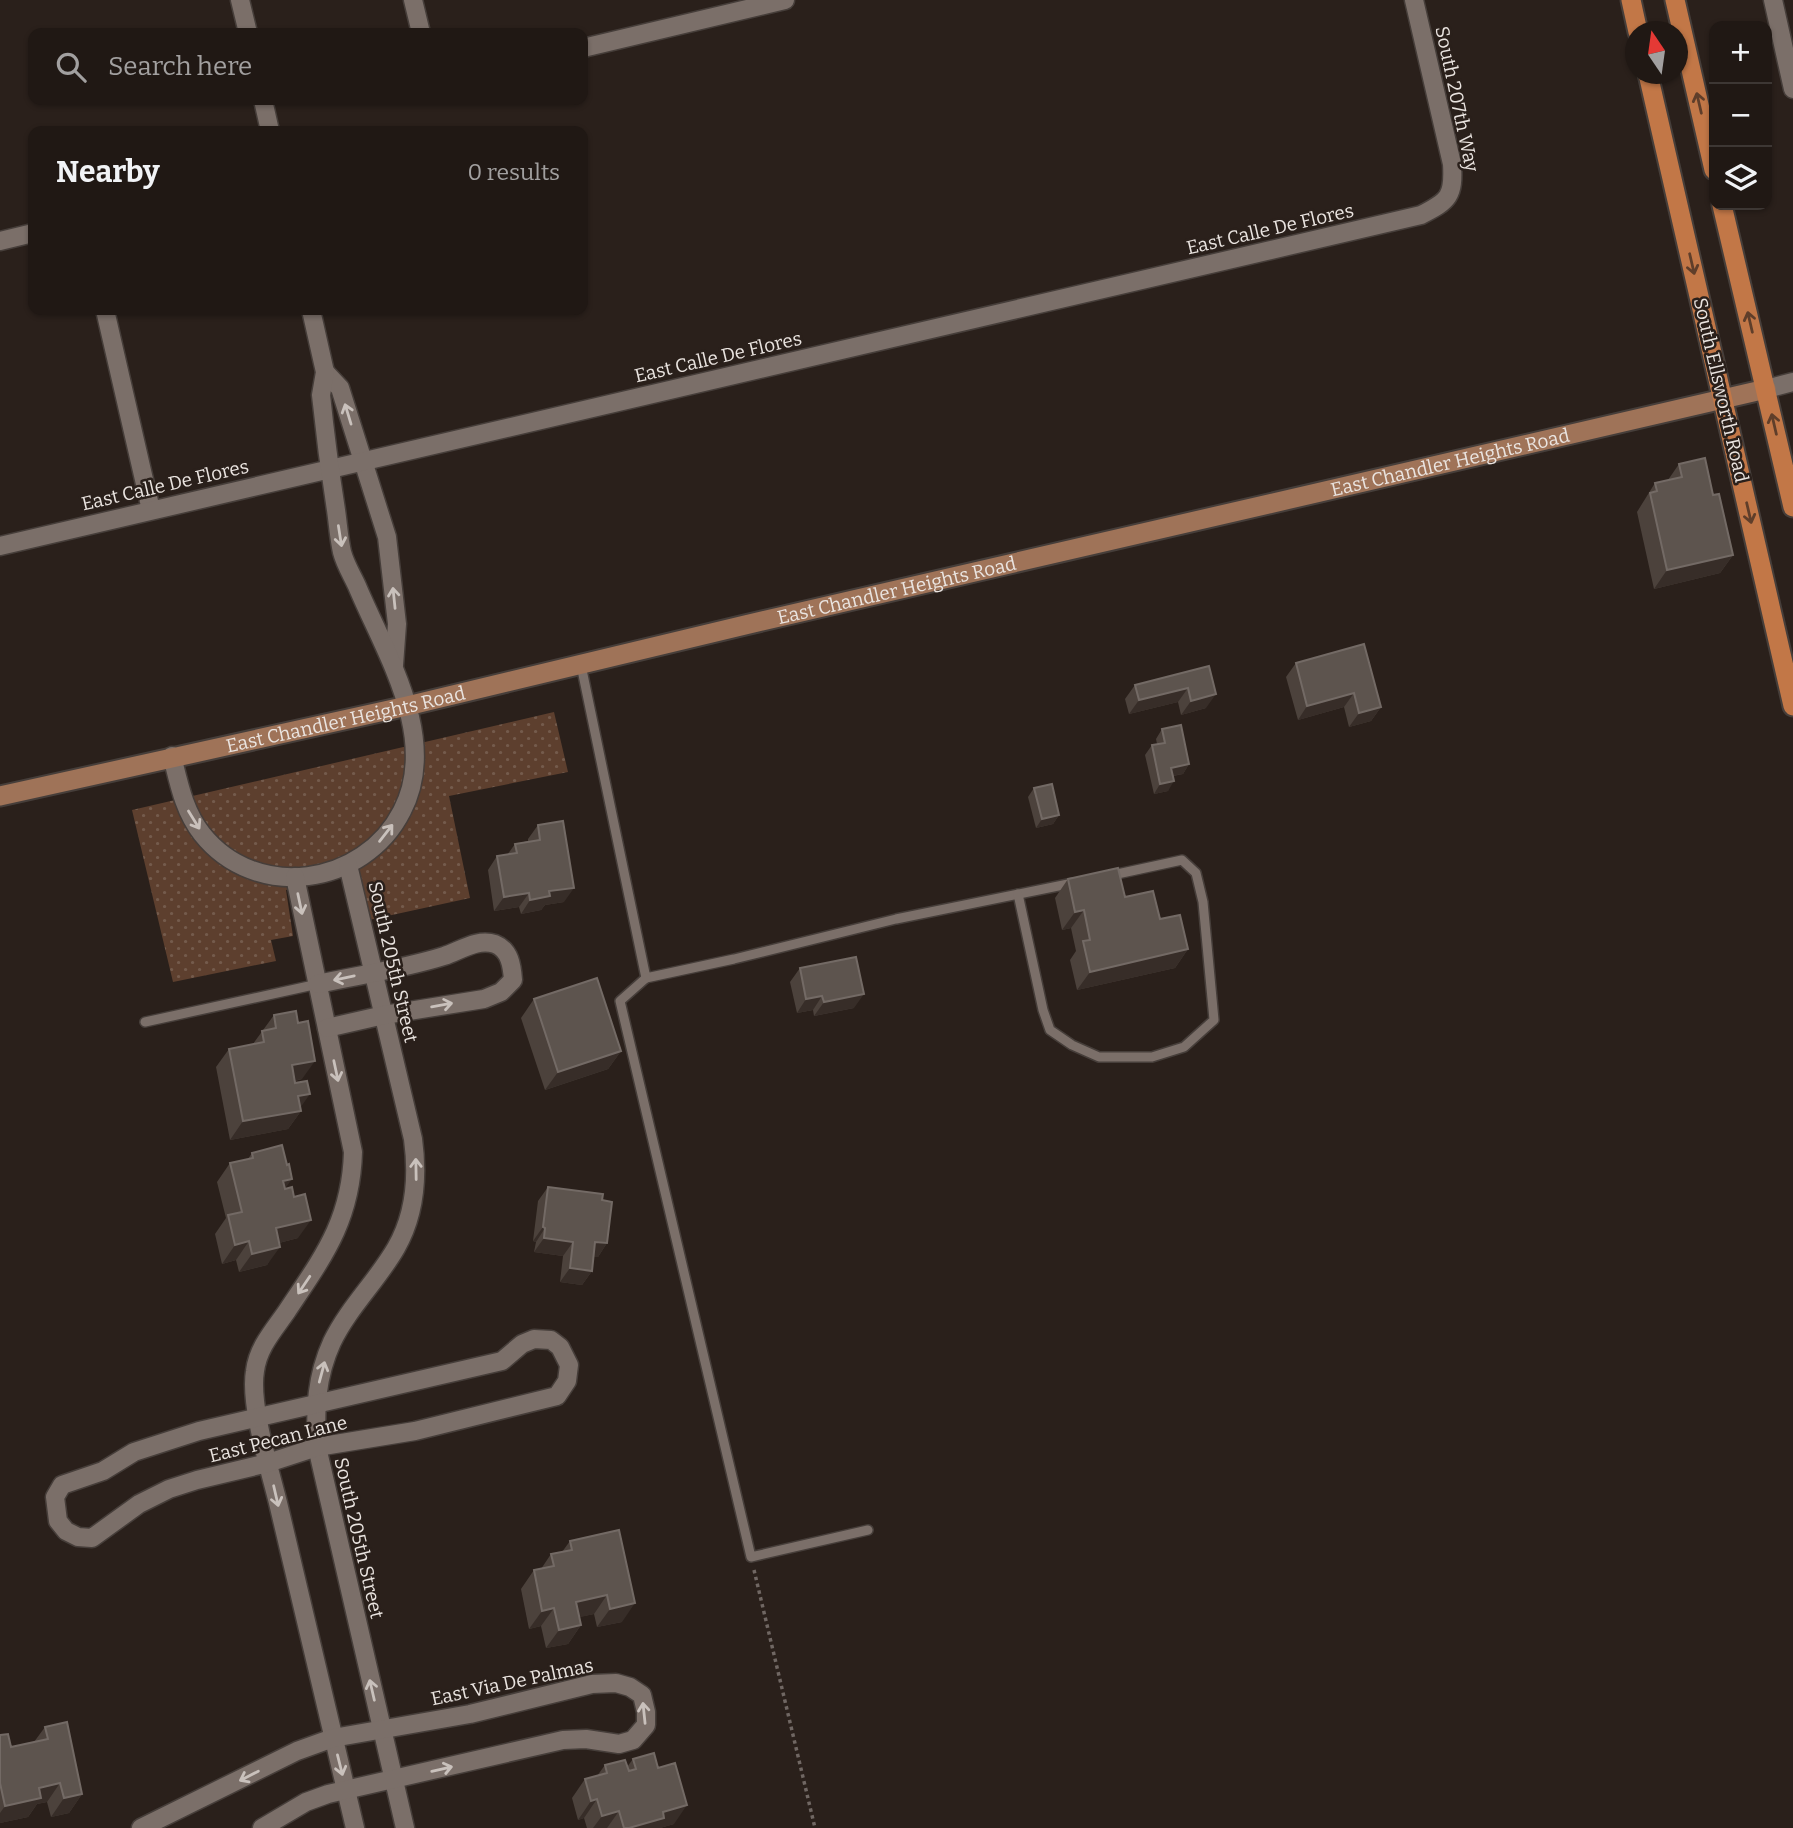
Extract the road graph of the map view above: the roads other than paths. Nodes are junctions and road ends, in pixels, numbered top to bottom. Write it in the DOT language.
graph roads {
  1 [pos="240,0"];
  2 [pos="413,0"];
  3 [pos="785,0"];
  4 [pos="1414,0"];
  5 [pos="1631,0"];
  6 [pos="1675,0"];
  7 [pos="1773,0"];
  8 [pos="1636,21"];
  9 [pos="246,28"];
  10 [pos="420,28"];
  11 [pos="588,47"];
  12 [pos="1650,84"];
  13 [pos="1793,89"];
  14 [pos="264,105"];
  15 [pos="269,126"];
  16 [pos="1709,148"];
  17 [pos="1443,204"];
  18 [pos="1723,210"];
  19 [pos="28,234"];
  20 [pos="0,240"];
  21 [pos="106,315"];
  22 [pos="312,315"];
  23 [pos="325,372"];
  24 [pos="1793,382"];
  25 [pos="1766,388"];
  26 [pos="1724,398"];
  27 [pos="363,461"];
  28 [pos="330,468"];
  29 [pos="1793,507"];
  30 [pos="151,510"];
  31 [pos="0,546"];
  32 [pos="581,665"];
  33 [pos="394,666"];
  34 [pos="407,706"];
  35 [pos="1793,706"];
  36 [pos="172,756"];
  37 [pos="0,796"];
  38 [pos="348,865"];
  39 [pos="295,877"];
  40 [pos="1100,877"];
  41 [pos="1087,880"];
  42 [pos="1018,894"];
  43 [pos="373,972"];
  44 [pos="646,978"];
  45 [pos="318,984"];
  46 [pos="384,1015"];
  47 [pos="145,1022"];
  48 [pos="327,1028"];
  49 [pos="315,1405"];
  50 [pos="258,1416"];
  51 [pos="317,1447"];
  52 [pos="268,1463"];
  53 [pos="868,1530"];
  54 [pos="381,1730"];
  55 [pos="333,1738"];
  56 [pos="394,1780"];
  57 [pos="347,1791"];
  58 [pos="141,1828"];
  59 [pos="262,1828"];
  60 [pos="355,1828"];
  61 [pos="405,1828"];
  1 -- 9 [label="street"];
  2 -- 10 [label="street"];
  3 -- 11 [label="street"];
  4 -- 17 [label="street, South 207th Way"];
  5 -- 8 [label="main road"];
  16 -- 6 [label="main road, one-way"];
  7 -- 13 [label="street"];
  12 -- 26 [label="main road, South Ellsworth Road, one-way"];
  14 -- 15 [label="street"];
  17 -- 27 [label="street, East Calle De Flores"];
  25 -- 18 [label="main road, one-way"];
  19 -- 20 [label="street"];
  21 -- 30 [label="street"];
  22 -- 23 [label="street"];
  27 -- 23 [label="street, one-way"];
  23 -- 28 [label="street"];
  24 -- 25 [label="street, East Chandler Heights Road"];
  25 -- 26 [label="main road, East Chandler Heights Road"];
  29 -- 25 [label="main road, one-way"];
  26 -- 32 [label="main road, East Chandler Heights Road"];
  26 -- 35 [label="main road, South Ellsworth Road, one-way"];
  27 -- 28 [label="street, East Calle De Flores"];
  33 -- 27 [label="street, one-way"];
  28 -- 30 [label="street, East Calle De Flores"];
  28 -- 33 [label="street, one-way"];
  30 -- 31 [label="street, East Calle De Flores"];
  32 -- 34 [label="main road, East Chandler Heights Road"];
  32 -- 44 [label="lane"];
  33 -- 34 [label="street, South 205th Street"];
  34 -- 36 [label="main road, East Chandler Heights Road"];
  38 -- 34 [label="street, South 205th Street, one-way"];
  36 -- 37 [label="main road, East Chandler Heights Road"];
  36 -- 39 [label="street, South 205th Street, one-way"];
  38 -- 39 [label="street, South 205th Street"];
  38 -- 43 [label="street, South 205th Street"];
  39 -- 45 [label="street, one-way"];
  40 -- 42 [label="lane"];
  41 -- 42 [label="lane"];
  42 -- 44 [label="lane"];
  43 -- 45 [label="street, one-way"];
  43 -- 46 [label="street, South 205th Street"];
  46 -- 43 [label="street, one-way"];
  44 -- 53 [label="lane"];
  45 -- 47 [label="lane"];
  45 -- 48 [label="street"];
  46 -- 48 [label="street"];
  49 -- 46 [label="street, South 205th Street, one-way"];
  48 -- 50 [label="street, one-way"];
  49 -- 50 [label="street, East Pecan Lane"];
  49 -- 51 [label="street, South 205th Street"];
  49 -- 51 [label="street, East Pecan Lane"];
  50 -- 52 [label="street"];
  50 -- 52 [label="street, East Pecan Lane"];
  51 -- 52 [label="street, East Pecan Lane"];
  54 -- 51 [label="street, South 205th Street, one-way"];
  52 -- 55 [label="street, one-way"];
  54 -- 55 [label="street, East Via De Palmas"];
  54 -- 56 [label="street, South 205th Street"];
  56 -- 54 [label="street, East Via De Palmas, one-way"];
  55 -- 57 [label="street, one-way"];
  55 -- 58 [label="street, East Via De Palmas, one-way"];
  56 -- 57 [label="street, East Via De Palmas"];
  56 -- 61 [label="street, South 205th Street"];
  57 -- 59 [label="street, East Via De Palmas"];
  57 -- 60 [label="street"];
}
